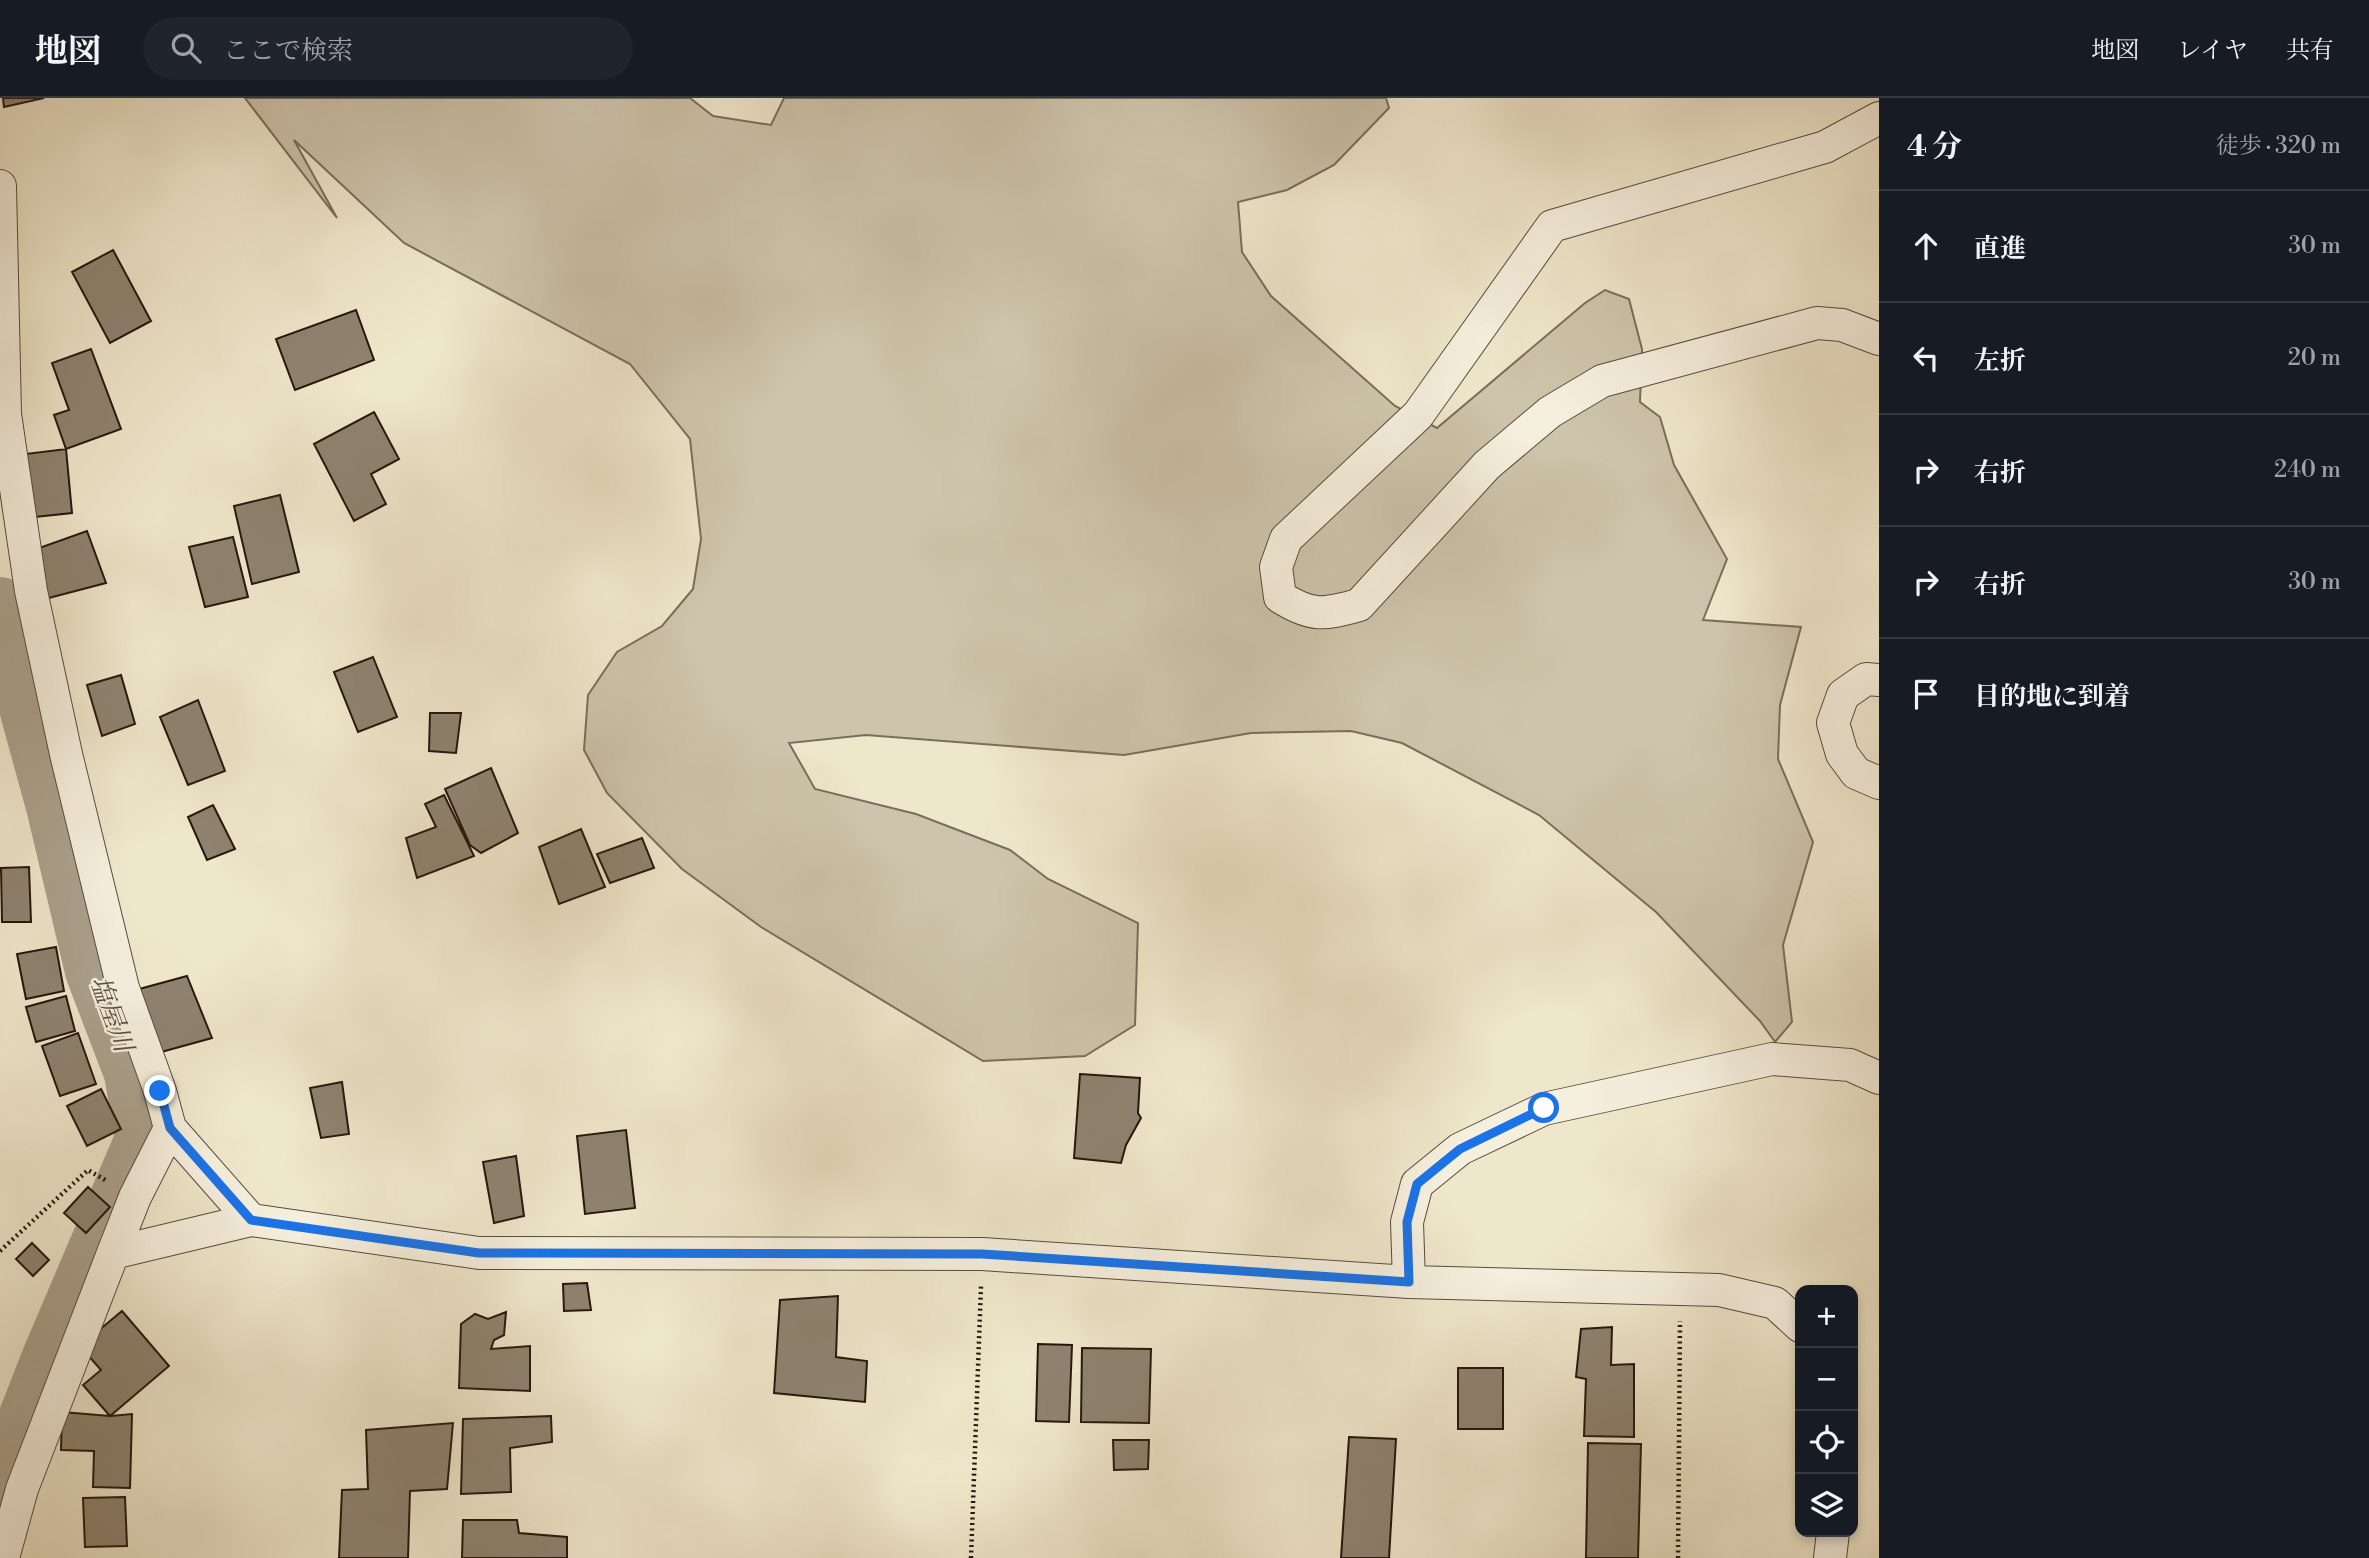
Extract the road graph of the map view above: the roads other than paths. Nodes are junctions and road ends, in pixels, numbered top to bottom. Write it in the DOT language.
graph roads {
  1 [pos="1879,118"];
  2 [pos="0,186"];
  3 [pos="1879,339"];
  4 [pos="1879,680"];
  5 [pos="1879,783"];
  6 [pos="1879,1078"];
  7 [pos="170,1128"];
  8 [pos="251,1220"];
  9 [pos="113,1252"];
  10 [pos="1409,1282"];
  11 [pos="1795,1321"];
  12 [pos="1832,1537"];
  13 [pos="8,1555"];
  14 [pos="1830,1558"];
  1 -- 3 [label="street"];
  2 -- 7 [label="street"];
  4 -- 5 [label="street"];
  6 -- 10 [label="street"];
  7 -- 8 [label="street"];
  7 -- 9 [label="street"];
  8 -- 9 [label="street"];
  8 -- 10 [label="street"];
  9 -- 13 [label="street"];
  10 -- 11 [label="street"];
  12 -- 14 [label="street"];
}
